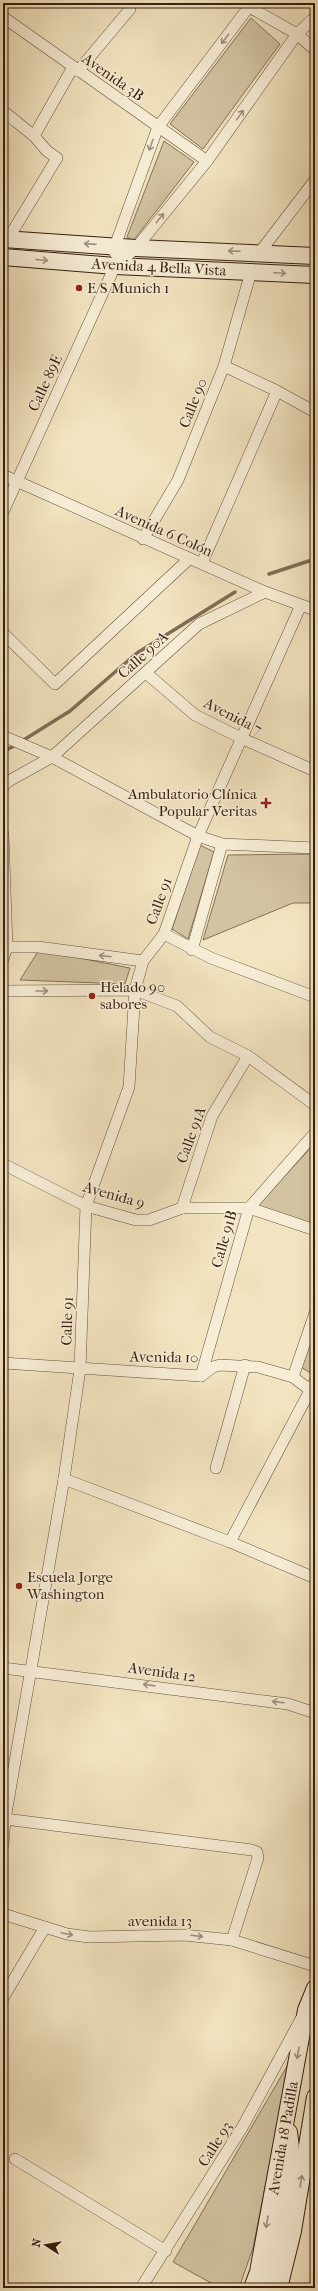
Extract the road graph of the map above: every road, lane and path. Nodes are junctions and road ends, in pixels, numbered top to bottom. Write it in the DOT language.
graph roads {
  1 [pos="246,5"];
  2 [pos="130,9"];
  3 [pos="3,17"];
  4 [pos="315,17"];
  5 [pos="297,34"];
  6 [pos="315,50"];
  7 [pos="76,69"];
  8 [pos="3,111"];
  9 [pos="158,127"];
  10 [pos="34,136"];
  11 [pos="207,161"];
  12 [pos="315,180"];
  13 [pos="6,239"];
  14 [pos="115,246"];
  15 [pos="136,248"];
  16 [pos="260,252"];
  17 [pos="315,256"];
  18 [pos="3,257"];
  19 [pos="115,266"];
  20 [pos="251,272"];
  21 [pos="315,275"];
  22 [pos="224,366"];
  23 [pos="277,391"];
  24 [pos="315,412"];
  25 [pos="3,475"];
  26 [pos="17,481"];
  27 [pos="3,512"];
  28 [pos="143,539"];
  29 [pos="189,559"];
  30 [pos="202,563"];
  31 [pos="264,592"];
  32 [pos="301,605"];
  33 [pos="315,610"];
  34 [pos="3,633"];
  35 [pos="146,673"];
  36 [pos="3,736"];
  37 [pos="241,738"];
  38 [pos="52,757"];
  39 [pos="315,771"];
  40 [pos="3,787"];
  41 [pos="3,834"];
  42 [pos="198,836"];
  43 [pos="222,844"];
  44 [pos="315,848"];
  45 [pos="164,934"];
  46 [pos="6,947"];
  47 [pos="192,950"];
  48 [pos="3,959"];
  49 [pos="143,961"];
  50 [pos="134,990"];
  51 [pos="3,991"];
  52 [pos="315,998"];
  53 [pos="248,1056"];
  54 [pos="315,1105"];
  55 [pos="315,1132"];
  56 [pos="3,1164"];
  57 [pos="86,1206"];
  58 [pos="182,1208"];
  59 [pos="249,1208"];
  60 [pos="315,1230"];
  61 [pos="315,1313"];
  62 [pos="3,1363"];
  63 [pos="245,1365"];
  64 [pos="80,1369"];
  65 [pos="201,1376"];
  66 [pos="293,1377"];
  67 [pos="313,1389"];
  68 [pos="216,1468"];
  69 [pos="64,1478"];
  70 [pos="230,1542"];
  71 [pos="315,1578"];
  72 [pos="3,1668"];
  73 [pos="31,1670"];
  74 [pos="315,1713"];
  75 [pos="4,1819"];
  76 [pos="3,1844"];
  77 [pos="3,1914"];
  78 [pos="45,1927"];
  79 [pos="232,1940"];
  80 [pos="315,1966"];
  81 [pos="315,1988"];
  82 [pos="3,1998"];
  83 [pos="306,2010"];
  84 [pos="315,2097"];
  85 [pos="287,2116"];
  86 [pos="15,2159"];
  87 [pos="166,2251"];
  88 [pos="141,2288"];
  89 [pos="252,2288"];
  90 [pos="266,2288"];
  91 [pos="279,2288"];
  1 -- 5 [label="street"];
  1 -- 9 [label="street, one-way"];
  2 -- 7 [label="street"];
  3 -- 7 [label="street, Avenida 3B"];
  4 -- 5 [label="street"];
  5 -- 6 [label="street"];
  11 -- 5 [label="street, one-way"];
  7 -- 9 [label="street, Avenida 3B"];
  7 -- 10 [label="street"];
  8 -- 10 [label="street"];
  9 -- 11 [label="street, Avenida 3B"];
  9 -- 14 [label="street, one-way"];
  10 -- 13 [label="street"];
  15 -- 11 [label="street, one-way"];
  12 -- 16 [label="street"];
  14 -- 13 [label="street, Avenida 4 Bella Vista, one-way"];
  14 -- 15 [label="street, Avenida 4 Bella Vista"];
  14 -- 19 [label="street"];
  16 -- 15 [label="street, Avenida 4 Bella Vista, one-way"];
  15 -- 19 [label="street"];
  16 -- 17 [label="street, Avenida 4 Bella Vista"];
  18 -- 19 [label="street, Avenida 4 Bella Vista, one-way"];
  19 -- 20 [label="street, Avenida 4 Bella Vista"];
  19 -- 26 [label="street, Calle 89E"];
  20 -- 21 [label="street, Avenida 4 Bella Vista, one-way"];
  20 -- 22 [label="street, Calle 90"];
  22 -- 23 [label="street"];
  22 -- 28 [label="street, Calle 90"];
  23 -- 24 [label="street"];
  23 -- 30 [label="street"];
  25 -- 26 [label="street, Avenida 6 Colón"];
  26 -- 27 [label="street, Calle 89E"];
  26 -- 28 [label="street, Avenida 6 Colón"];
  28 -- 29 [label="street, Avenida 6 Colón"];
  29 -- 30 [label="street, Avenida 6 Colón"];
  29 -- 34 [label="street"];
  30 -- 31 [label="street, Avenida 6 Colón"];
  31 -- 32 [label="street, Avenida 6 Colón"];
  31 -- 35 [label="street, Calle 90A"];
  32 -- 33 [label="street, Avenida 6 Colón"];
  32 -- 37 [label="street, Calle 91"];
  35 -- 37 [label="street, Avenida 7"];
  35 -- 38 [label="street, Calle 90A"];
  36 -- 38 [label="street"];
  37 -- 39 [label="street, Avenida 7"];
  37 -- 42 [label="street, Calle 91"];
  38 -- 40 [label="street, Calle 90A"];
  38 -- 42 [label="street"];
  41 -- 46 [label="street"];
  42 -- 43 [label="street"];
  42 -- 45 [label="street, Calle 91"];
  43 -- 44 [label="street"];
  43 -- 47 [label="street"];
  45 -- 47 [label="street"];
  45 -- 49 [label="street, Calle 91"];
  46 -- 48 [label="street"];
  49 -- 46 [label="street, one-way"];
  47 -- 52 [label="street"];
  49 -- 50 [label="street, Calle 91"];
  51 -- 50 [label="street, one-way"];
  50 -- 53 [label="street"];
  50 -- 57 [label="street, Calle 91"];
  53 -- 54 [label="street"];
  53 -- 58 [label="street, Calle 91A"];
  55 -- 59 [label="street, Calle 91B"];
  56 -- 57 [label="street, Avenida 9"];
  57 -- 58 [label="street, Avenida 9"];
  57 -- 64 [label="street, Calle 91"];
  58 -- 59 [label="street, Avenida 9"];
  59 -- 60 [label="street, Avenida 9"];
  59 -- 65 [label="street, Calle 91B"];
  61 -- 66 [label="street"];
  62 -- 64 [label="street, Avenida 10"];
  63 -- 65 [label="street, Avenida 10"];
  63 -- 66 [label="street, Avenida 10"];
  63 -- 68 [label="street"];
  64 -- 65 [label="street, Avenida 10"];
  64 -- 69 [label="street, Calle 91"];
  66 -- 67 [label="street, Avenida 10"];
  67 -- 70 [label="street"];
  69 -- 70 [label="street"];
  69 -- 73 [label="street, Calle 91"];
  70 -- 71 [label="street"];
  72 -- 73 [label="street, Avenida 12"];
  74 -- 73 [label="street, Avenida 12, one-way"];
  73 -- 75 [label="street, Calle 91"];
  75 -- 76 [label="street, Calle 91"];
  75 -- 79 [label="street"];
  77 -- 78 [label="street, avenida 13"];
  78 -- 79 [label="street, avenida 13, one-way"];
  78 -- 82 [label="street"];
  79 -- 80 [label="street, avenida 13"];
  81 -- 83 [label="street, Avenida 18 Padilla"];
  83 -- 85 [label="street, Avenida 18 Padilla, one-way"];
  83 -- 87 [label="street, Calle 93"];
  91 -- 84 [label="street, Avenida 18 Padilla, one-way"];
  85 -- 89 [label="street, Avenida 18 Padilla, one-way"];
  85 -- 90 [label="street"];
  86 -- 87 [label="street"];
  87 -- 88 [label="street, Calle 93"];
}
